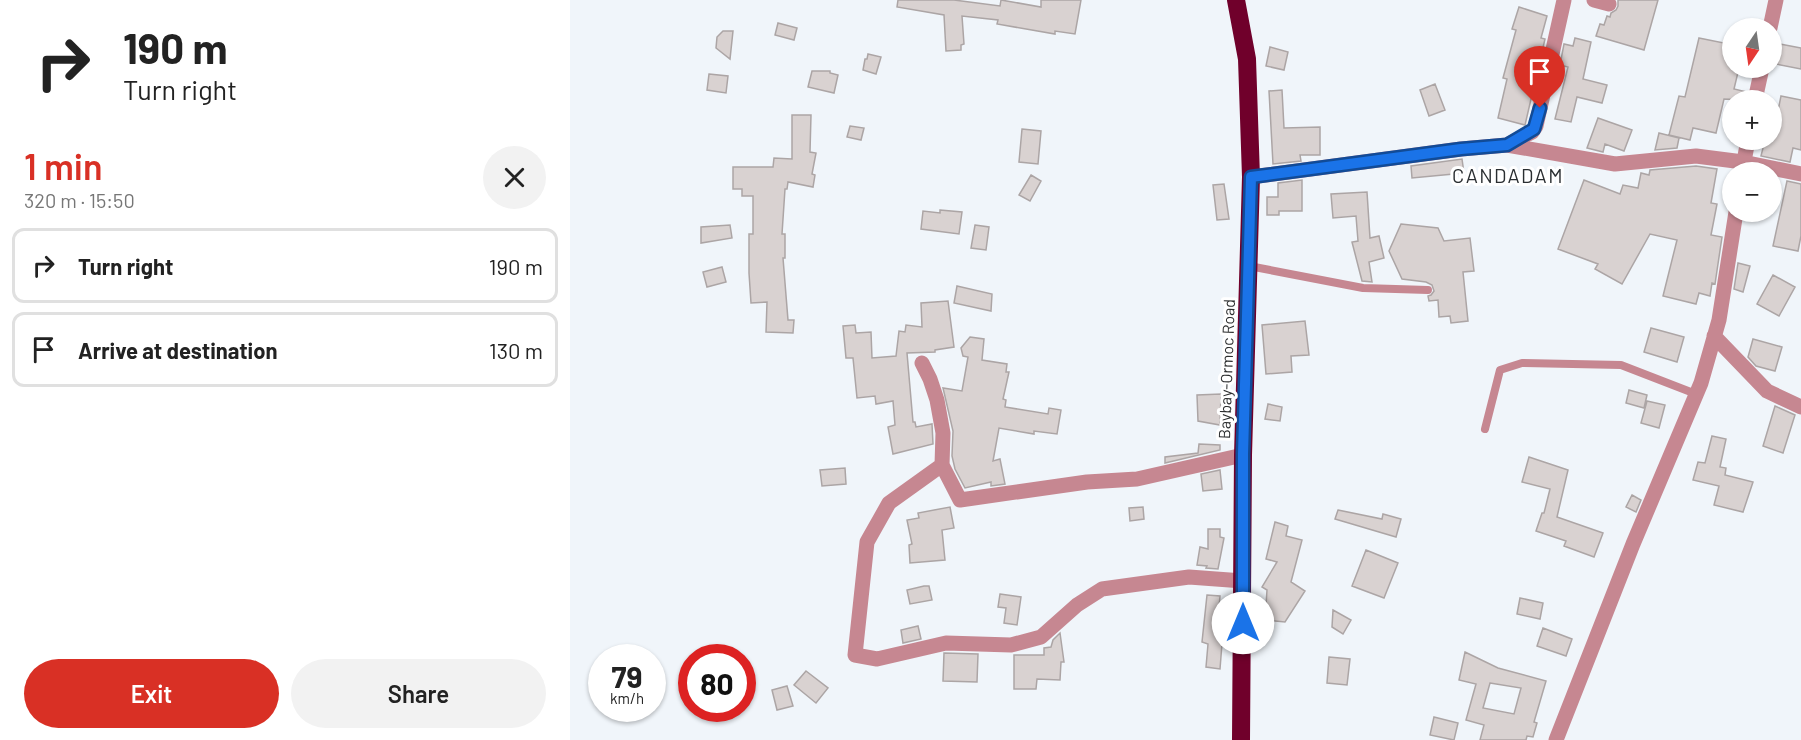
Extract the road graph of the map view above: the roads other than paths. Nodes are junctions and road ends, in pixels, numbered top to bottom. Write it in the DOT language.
graph roads {
  1 [pos="1236,0"];
  2 [pos="1564,0"];
  3 [pos="1776,0"];
  4 [pos="1772,18"];
  5 [pos="1507,145"];
  6 [pos="1722,163"];
  7 [pos="1782,172"];
  8 [pos="1801,174"];
  9 [pos="1251,177"];
  10 [pos="1734,222"];
  11 [pos="1249,266"];
  12 [pos="1428,290"];
  13 [pos="1714,336"];
  14 [pos="921,363"];
  15 [pos="1696,394"];
  16 [pos="1801,407"];
  17 [pos="1485,429"];
  18 [pos="1243,454"];
  19 [pos="942,465"];
  20 [pos="1243,581"];
  21 [pos="1241,740"];
  22 [pos="1556,740"];
  1 -- 9 [label="highway, Baybay-Ormoc Road"];
  2 -- 5 [label="street"];
  3 -- 4 [label="street"];
  5 -- 6 [label="street"];
  5 -- 9 [label="street"];
  7 -- 8 [label="street"];
  9 -- 11 [label="highway, Baybay-Ormoc Road"];
  10 -- 13 [label="street"];
  11 -- 12 [label="lane"];
  11 -- 18 [label="highway, Baybay-Ormoc Road"];
  13 -- 15 [label="street"];
  13 -- 16 [label="street"];
  14 -- 19 [label="street"];
  15 -- 17 [label="lane"];
  15 -- 22 [label="street"];
  18 -- 19 [label="street"];
  18 -- 20 [label="highway, Baybay-Ormoc Road"];
  19 -- 20 [label="street"];
  20 -- 21 [label="highway, Baybay-Ormoc Road"];
}
